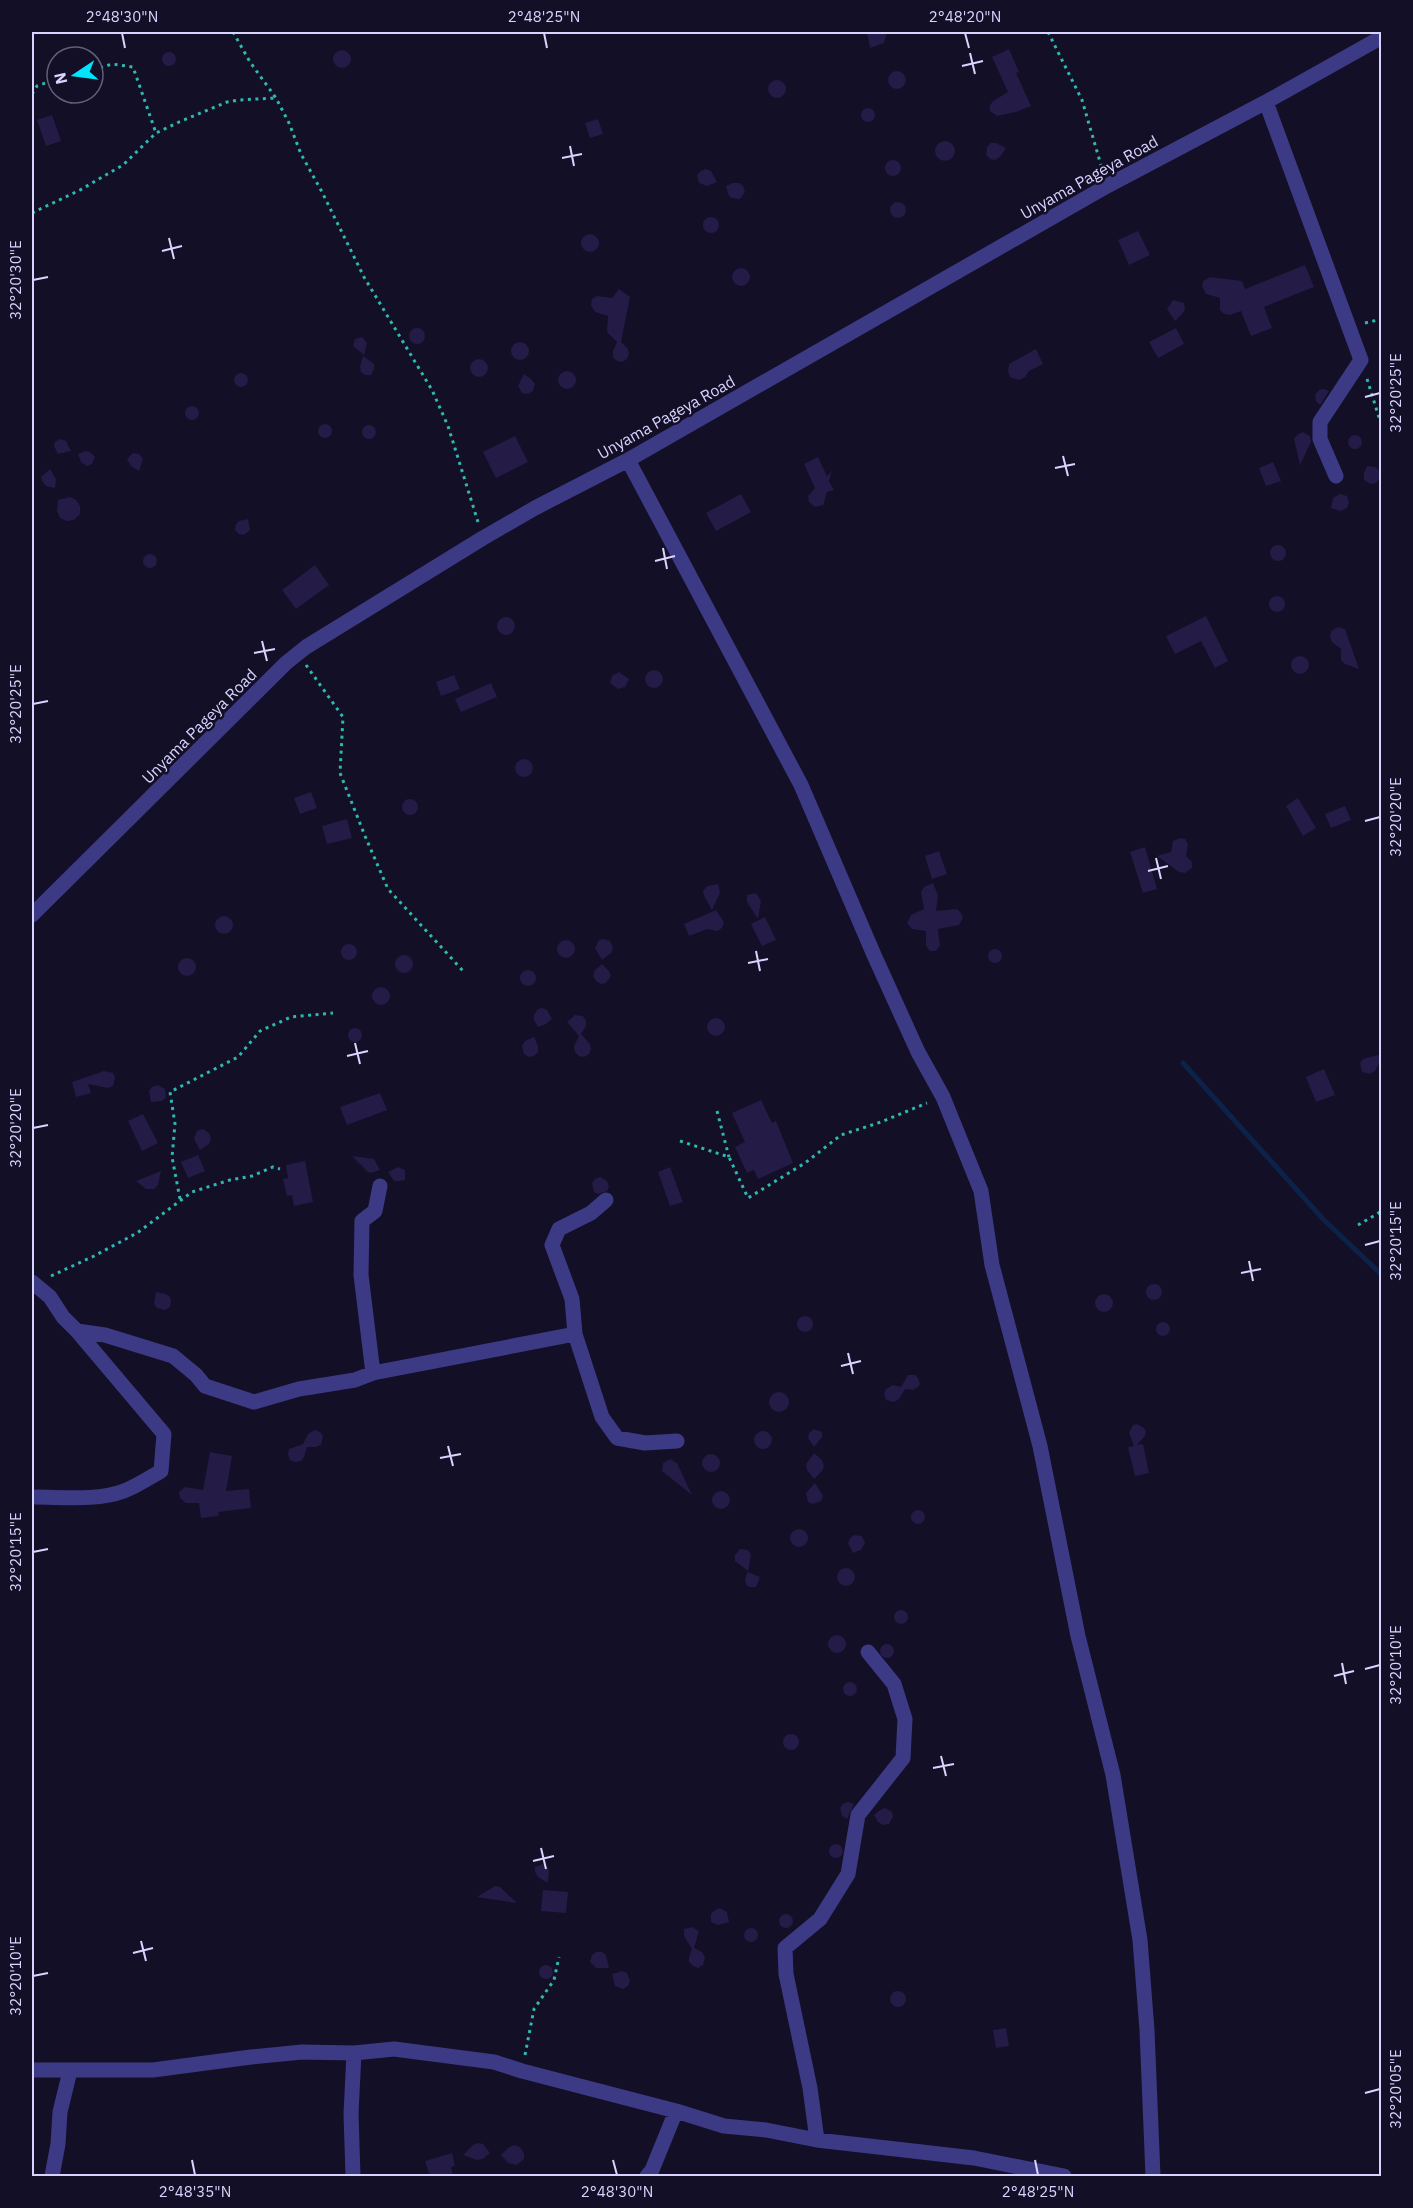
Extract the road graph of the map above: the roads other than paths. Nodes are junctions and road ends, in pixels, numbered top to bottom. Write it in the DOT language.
graph roads {
  1 [pos="1382,37"];
  2 [pos="1266,102"];
  3 [pos="628,460"];
  4 [pos="1336,476"];
  5 [pos="32,915"];
  6 [pos="380,1186"];
  7 [pos="606,1200"];
  8 [pos="32,1283"];
  9 [pos="77,1331"];
  10 [pos="575,1334"];
  11 [pos="373,1373"];
  12 [pos="677,1441"];
  13 [pos="35,1497"];
  14 [pos="868,1652"];
  15 [pos="354,2053"];
  16 [pos="32,2070"];
  17 [pos="70,2071"];
  18 [pos="676,2111"];
  19 [pos="817,2140"];
  20 [pos="52,2176"];
  21 [pos="353,2176"];
  22 [pos="647,2176"];
  23 [pos="1064,2176"];
  24 [pos="1153,2176"];
  1 -- 2 [label="street, Unyama Pageya Road"];
  2 -- 3 [label="street, Unyama Pageya Road"];
  2 -- 4 [label="street"];
  3 -- 5 [label="street, Unyama Pageya Road"];
  3 -- 24 [label="street"];
  6 -- 11 [label="street"];
  7 -- 10 [label="street"];
  8 -- 9 [label="street"];
  9 -- 11 [label="street"];
  9 -- 13 [label="street"];
  10 -- 11 [label="street"];
  10 -- 12 [label="street"];
  14 -- 19 [label="street"];
  15 -- 17 [label="street"];
  15 -- 18 [label="street"];
  15 -- 21 [label="street"];
  16 -- 17 [label="street"];
  17 -- 20 [label="street"];
  18 -- 19 [label="street"];
  18 -- 22 [label="street"];
  19 -- 23 [label="street"];
}
